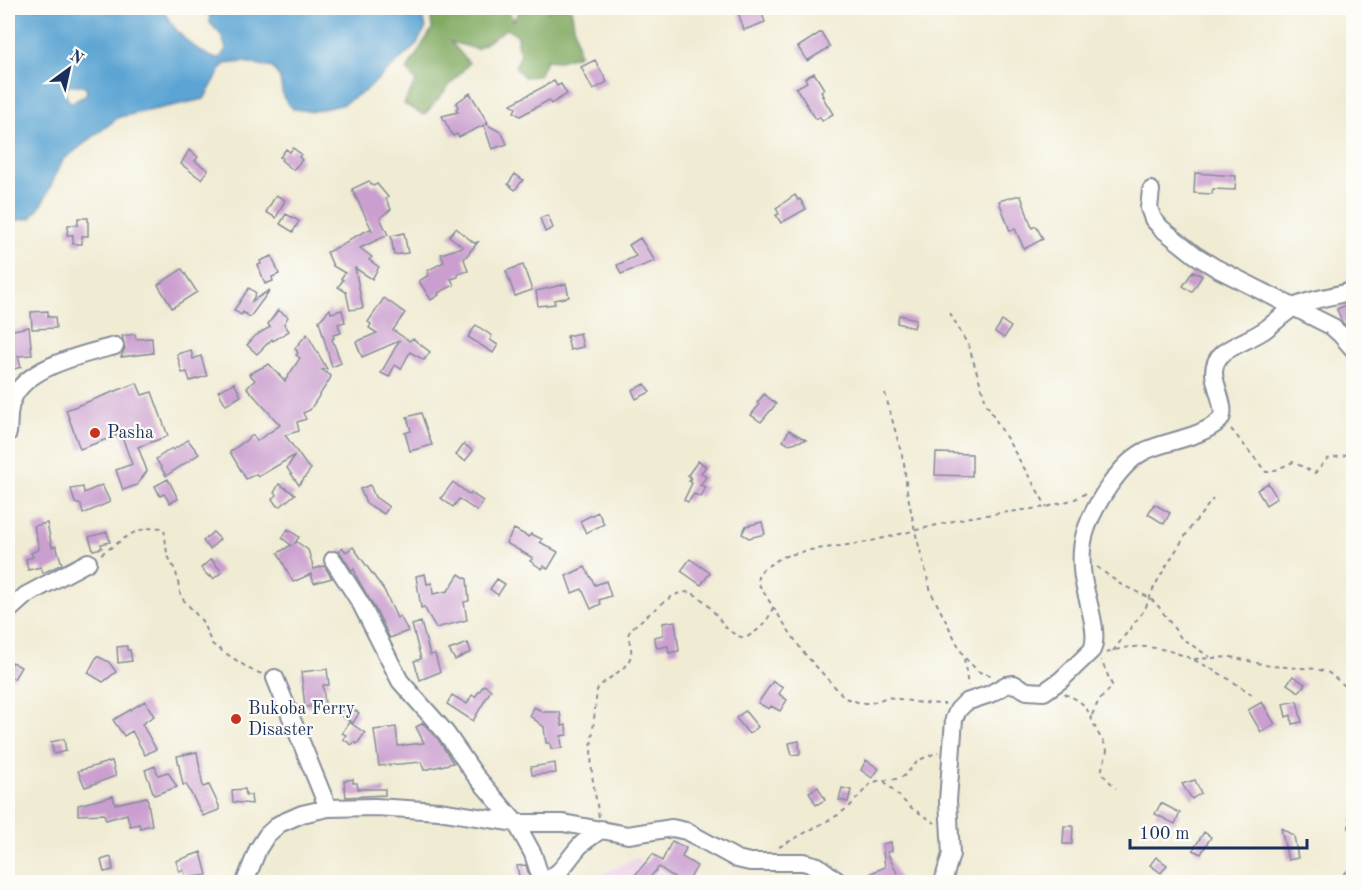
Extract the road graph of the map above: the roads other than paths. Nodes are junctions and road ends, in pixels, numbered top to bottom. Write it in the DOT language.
graph roads {
  1 [pos="1151,190"];
  2 [pos="1353,290"];
  3 [pos="1295,307"];
  4 [pos="115,346"];
  5 [pos="1353,350"];
  6 [pos="8,433"];
  7 [pos="333,560"];
  8 [pos="88,562"];
  9 [pos="8,611"];
  10 [pos="275,678"];
  11 [pos="328,808"];
  12 [pos="516,823"];
  13 [pos="601,829"];
  14 [pos="245,882"];
  15 [pos="542,882"];
  16 [pos="839,882"];
  17 [pos="943,882"];
  1 -- 3 [label="street"];
  2 -- 3 [label="street"];
  3 -- 5 [label="street"];
  3 -- 17 [label="street"];
  4 -- 6 [label="street"];
  7 -- 12 [label="street"];
  8 -- 9 [label="street"];
  10 -- 11 [label="street"];
  11 -- 12 [label="street"];
  11 -- 14 [label="street"];
  12 -- 13 [label="street"];
  12 -- 15 [label="street"];
  13 -- 15 [label="street"];
  13 -- 16 [label="street"];
}
